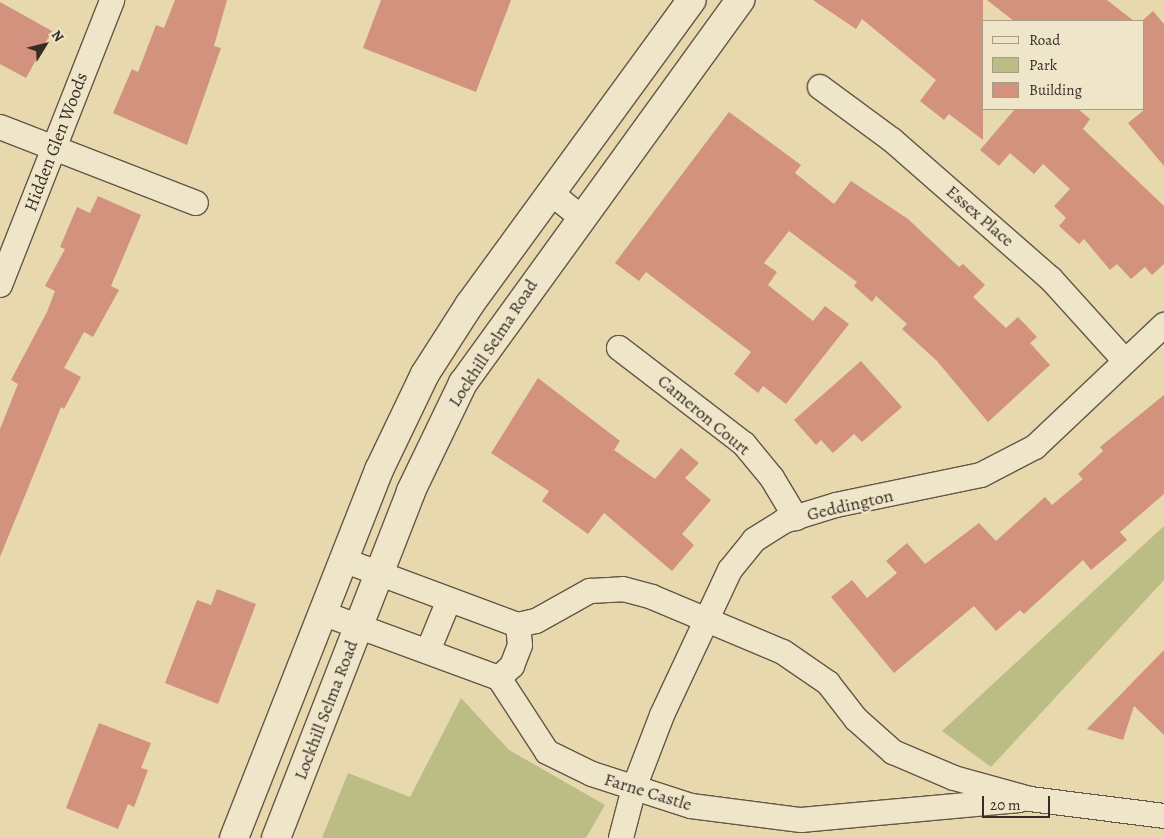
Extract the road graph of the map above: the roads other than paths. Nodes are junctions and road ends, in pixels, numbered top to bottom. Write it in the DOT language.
graph roads {
  1 [pos="112,0"];
  2 [pos="692,0"];
  3 [pos="740,0"];
  4 [pos="820,87"];
  5 [pos="0,127"];
  6 [pos="54,147"];
  7 [pos="551,193"];
  8 [pos="196,203"];
  9 [pos="581,217"];
  10 [pos="0,285"];
  11 [pos="1164,325"];
  12 [pos="619,348"];
  13 [pos="1125,361"];
  14 [pos="796,518"];
  15 [pos="343,560"];
  16 [pos="379,572"];
  17 [pos="449,600"];
  18 [pos="322,613"];
  19 [pos="706,619"];
  20 [pos="359,625"];
  21 [pos="518,625"];
  22 [pos="428,651"];
  23 [pos="500,678"];
  24 [pos="634,788"];
  25 [pos="1030,799"];
  26 [pos="1164,816"];
  27 [pos="234,838"];
  28 [pos="276,838"];
  29 [pos="621,838"];
  1 -- 6 [label="street, Hidden Glen Woods"];
  2 -- 7 [label="main road"];
  3 -- 9 [label="main road, Lockhill Selma Road"];
  4 -- 13 [label="street, Essex Place"];
  5 -- 6 [label="street"];
  6 -- 8 [label="street"];
  6 -- 10 [label="street, Hidden Glen Woods"];
  7 -- 9 [label="street"];
  7 -- 15 [label="main road"];
  9 -- 16 [label="main road, Lockhill Selma Road"];
  11 -- 13 [label="street, Geddington"];
  12 -- 14 [label="street, Cameron Court"];
  13 -- 14 [label="street, Geddington"];
  14 -- 19 [label="street, Geddington"];
  15 -- 16 [label="street"];
  15 -- 18 [label="main road"];
  16 -- 17 [label="street"];
  16 -- 20 [label="main road, Lockhill Selma Road"];
  17 -- 21 [label="street"];
  17 -- 22 [label="street"];
  18 -- 20 [label="street"];
  18 -- 27 [label="main road"];
  19 -- 21 [label="street, Farne Castle"];
  19 -- 24 [label="street, Geddington"];
  19 -- 25 [label="street, Farne Castle"];
  20 -- 22 [label="street"];
  20 -- 28 [label="main road, Lockhill Selma Road"];
  21 -- 23 [label="street"];
  22 -- 23 [label="street"];
  23 -- 24 [label="street, Farne Castle"];
  24 -- 25 [label="street, Farne Castle"];
  24 -- 29 [label="street, Geddington"];
  25 -- 26 [label="street, Farne Castle"];
}
